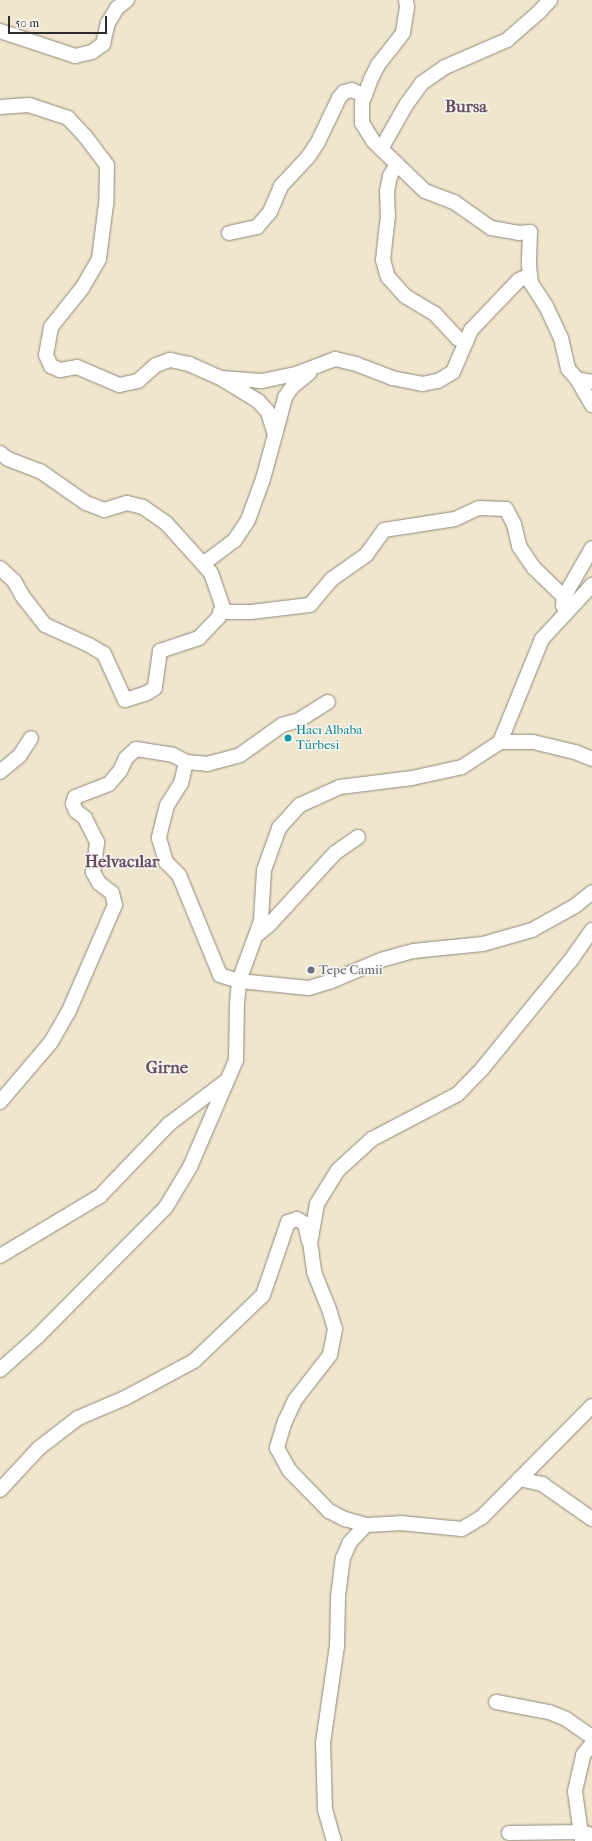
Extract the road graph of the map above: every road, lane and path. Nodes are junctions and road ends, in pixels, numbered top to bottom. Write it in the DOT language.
graph roads {
  1 [pos="127,0"];
  2 [pos="406,0"];
  3 [pos="550,0"];
  4 [pos="0,31"];
  5 [pos="365,96"];
  6 [pos="0,106"];
  7 [pos="381,148"];
  8 [pos="396,164"];
  9 [pos="229,233"];
  10 [pos="530,275"];
  11 [pos="466,342"];
  12 [pos="316,366"];
  13 [pos="221,378"];
  14 [pos="577,379"];
  15 [pos="592,382"];
  16 [pos="592,404"];
  17 [pos="275,435"];
  18 [pos="0,453"];
  19 [pos="592,548"];
  20 [pos="203,564"];
  21 [pos="0,568"];
  22 [pos="592,585"];
  23 [pos="564,597"];
  24 [pos="220,612"];
  25 [pos="562,617"];
  26 [pos="328,702"];
  27 [pos="31,738"];
  28 [pos="500,742"];
  29 [pos="592,759"];
  30 [pos="186,762"];
  31 [pos="0,772"];
  32 [pos="358,837"];
  33 [pos="592,892"];
  34 [pos="592,930"];
  35 [pos="256,936"];
  36 [pos="239,981"];
  37 [pos="227,1081"];
  38 [pos="0,1102"];
  39 [pos="310,1242"];
  40 [pos="0,1256"];
  41 [pos="0,1370"];
  42 [pos="592,1406"];
  43 [pos="519,1479"];
  44 [pos="0,1490"];
  45 [pos="592,1520"];
  46 [pos="366,1525"];
  47 [pos="496,1702"];
  48 [pos="592,1737"];
  49 [pos="592,1744"];
  50 [pos="509,1833"];
  51 [pos="585,1836"];
  52 [pos="334,1841"];
  1 -- 4 [label="street"];
  2 -- 5 [label="street"];
  3 -- 7 [label="street"];
  5 -- 7 [label="street"];
  5 -- 9 [label="street"];
  6 -- 13 [label="street"];
  7 -- 8 [label="street"];
  8 -- 10 [label="street"];
  8 -- 11 [label="street"];
  10 -- 11 [label="street"];
  10 -- 14 [label="street"];
  11 -- 12 [label="street"];
  12 -- 13 [label="street"];
  12 -- 17 [label="street"];
  13 -- 17 [label="street"];
  14 -- 15 [label="street"];
  14 -- 16 [label="street"];
  17 -- 20 [label="street"];
  18 -- 20 [label="street"];
  19 -- 23 [label="street"];
  20 -- 24 [label="street"];
  21 -- 24 [label="street"];
  22 -- 25 [label="street"];
  23 -- 24 [label="street"];
  23 -- 25 [label="street"];
  25 -- 28 [label="street"];
  26 -- 30 [label="street"];
  27 -- 31 [label="street"];
  28 -- 29 [label="street"];
  28 -- 35 [label="street"];
  30 -- 36 [label="street"];
  30 -- 38 [label="street"];
  32 -- 35 [label="street"];
  33 -- 36 [label="street"];
  34 -- 39 [label="street"];
  35 -- 36 [label="street"];
  36 -- 37 [label="street"];
  37 -- 40 [label="street"];
  37 -- 41 [label="street"];
  39 -- 44 [label="street"];
  39 -- 46 [label="street"];
  42 -- 43 [label="street"];
  43 -- 45 [label="street"];
  43 -- 46 [label="street"];
  46 -- 52 [label="street"];
  47 -- 48 [label="street"];
  49 -- 51 [label="street"];
  50 -- 51 [label="street"];
}
